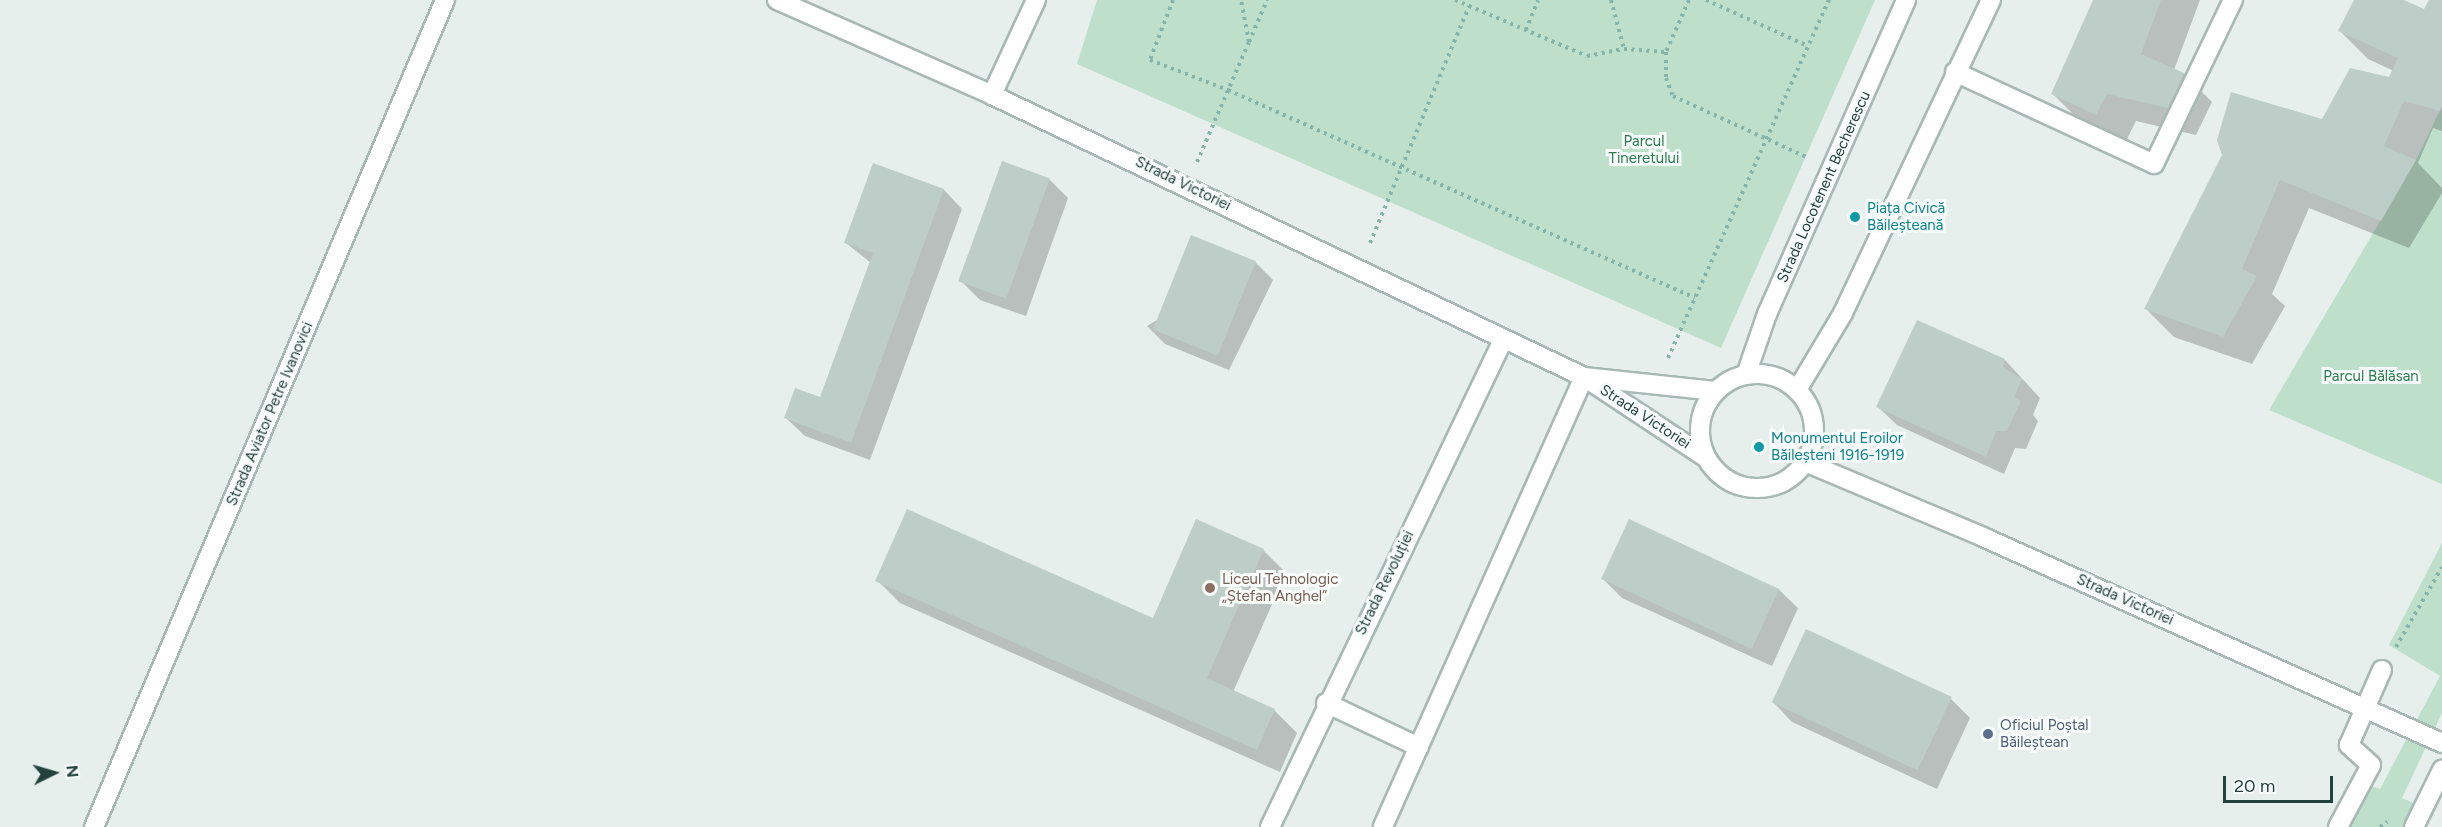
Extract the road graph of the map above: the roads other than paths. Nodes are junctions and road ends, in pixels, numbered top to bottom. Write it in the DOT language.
graph roads {
  1 [pos="445,0"];
  2 [pos="777,0"];
  3 [pos="1036,0"];
  4 [pos="1906,0"];
  5 [pos="1991,0"];
  6 [pos="2234,0"];
  7 [pos="1955,72"];
  8 [pos="992,95"];
  9 [pos="1503,340"];
  10 [pos="1746,375"];
  11 [pos="1584,377"];
  12 [pos="1797,390"];
  13 [pos="1715,391"];
  14 [pos="1706,457"];
  15 [pos="1805,462"];
  16 [pos="2382,670"];
  17 [pos="1326,703"];
  18 [pos="2366,709"];
  19 [pos="2442,743"];
  20 [pos="1419,747"];
  21 [pos="2442,770"];
  22 [pos="94,827"];
  23 [pos="1270,827"];
  24 [pos="1383,827"];
  25 [pos="2338,827"];
  26 [pos="2414,827"];
  1 -- 22 [label="main road, Strada Aviator Petre Ivanovici"];
  2 -- 8 [label="main road, Strada Victoriei"];
  3 -- 8 [label="main road"];
  4 -- 10 [label="main road, Strada Locotenent Becherescu"];
  5 -- 7 [label="main road"];
  6 -- 7 [label="main road"];
  7 -- 12 [label="main road"];
  8 -- 9 [label="main road, Strada Victoriei"];
  9 -- 11 [label="main road, Strada Victoriei"];
  9 -- 17 [label="main road, Strada Revoluției"];
  10 -- 12 [label="main road"];
  10 -- 13 [label="main road"];
  11 -- 13 [label="main road, Strada Victoriei"];
  11 -- 14 [label="main road, Strada Victoriei"];
  11 -- 20 [label="main road"];
  12 -- 15 [label="main road"];
  13 -- 14 [label="main road"];
  14 -- 15 [label="main road"];
  15 -- 18 [label="main road, Strada Victoriei"];
  16 -- 18 [label="main road"];
  17 -- 20 [label="main road"];
  17 -- 23 [label="main road, Strada Revoluției"];
  18 -- 19 [label="main road, Strada Victoriei"];
  18 -- 25 [label="main road"];
  20 -- 24 [label="main road"];
  21 -- 26 [label="main road"];
}
